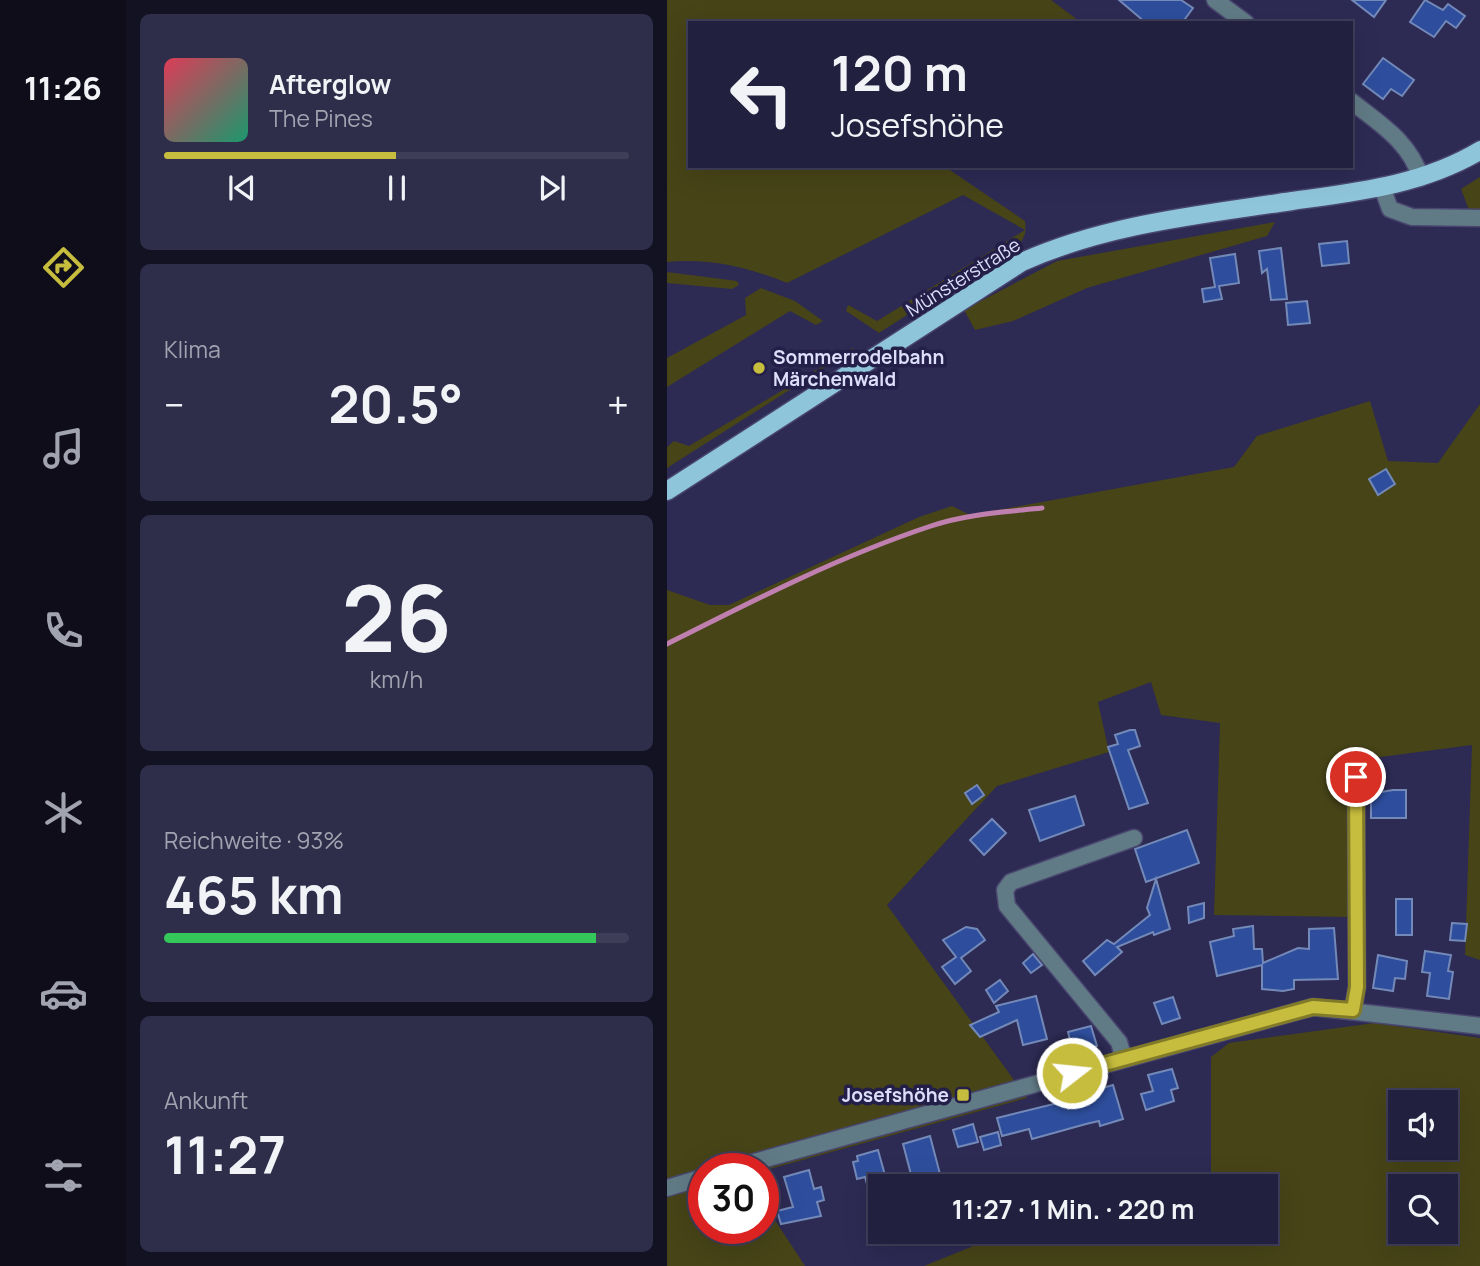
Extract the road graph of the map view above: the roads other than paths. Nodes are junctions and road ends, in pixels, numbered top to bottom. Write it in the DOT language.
graph roads {
  1 [pos="1215,0"];
  2 [pos="1243,21"];
  3 [pos="1353,103"];
  4 [pos="1480,150"];
  5 [pos="1421,178"];
  6 [pos="1382,187"];
  7 [pos="1480,218"];
  8 [pos="667,491"];
  9 [pos="1356,777"];
  10 [pos="1134,838"];
  11 [pos="1353,1010"];
  12 [pos="1480,1026"];
  13 [pos="1124,1059"];
  14 [pos="779,1155"];
  15 [pos="688,1182"];
  16 [pos="667,1188"];
  1 -- 2 [label="street"];
  3 -- 5 [label="street"];
  4 -- 5 [label="main road, Münsterstraße"];
  5 -- 6 [label="main road, Münsterstraße"];
  6 -- 7 [label="street"];
  6 -- 8 [label="main road, Münsterstraße"];
  9 -- 11 [label="street"];
  10 -- 13 [label="street"];
  11 -- 12 [label="street"];
  11 -- 13 [label="street"];
  13 -- 14 [label="street"];
  15 -- 16 [label="street"];
}
